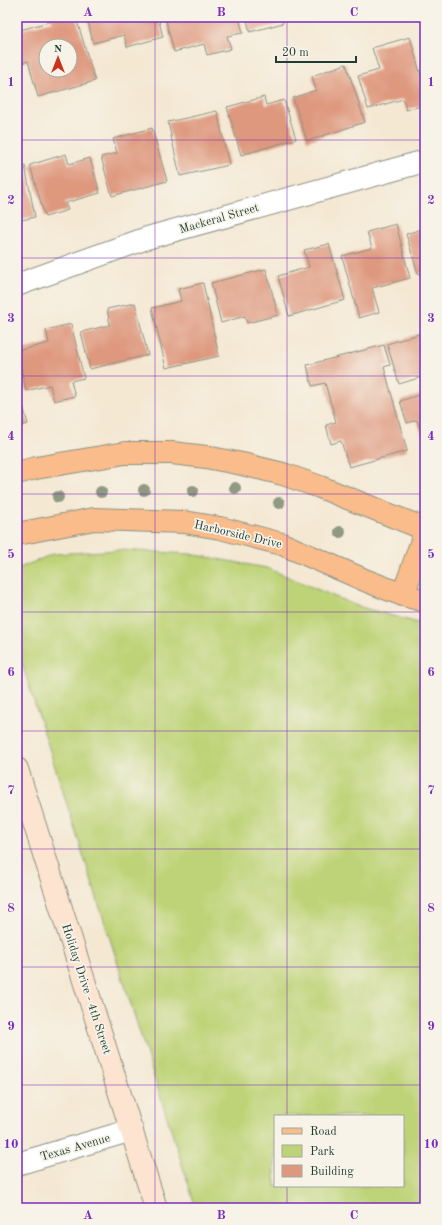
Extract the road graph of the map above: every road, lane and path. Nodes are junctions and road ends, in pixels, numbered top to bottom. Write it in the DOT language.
graph roads {
  1 [pos="425,160"];
  2 [pos="17,285"];
  3 [pos="17,473"];
  4 [pos="425,530"];
  5 [pos="17,534"];
  6 [pos="403,595"];
  7 [pos="425,601"];
  8 [pos="17,770"];
  9 [pos="132,1130"];
  10 [pos="17,1164"];
  11 [pos="156,1208"];
  1 -- 2 [label="street, Mackeral Street"];
  3 -- 4 [label="main road"];
  4 -- 6 [label="main road"];
  5 -- 6 [label="main road, Harborside Drive"];
  6 -- 7 [label="main road, Harborside Drive"];
  8 -- 9 [label="street, Holiday Drive - 4th Street"];
  9 -- 10 [label="street, Texas Avenue"];
  9 -- 11 [label="street, Holiday Drive - 4th Street"];
}
